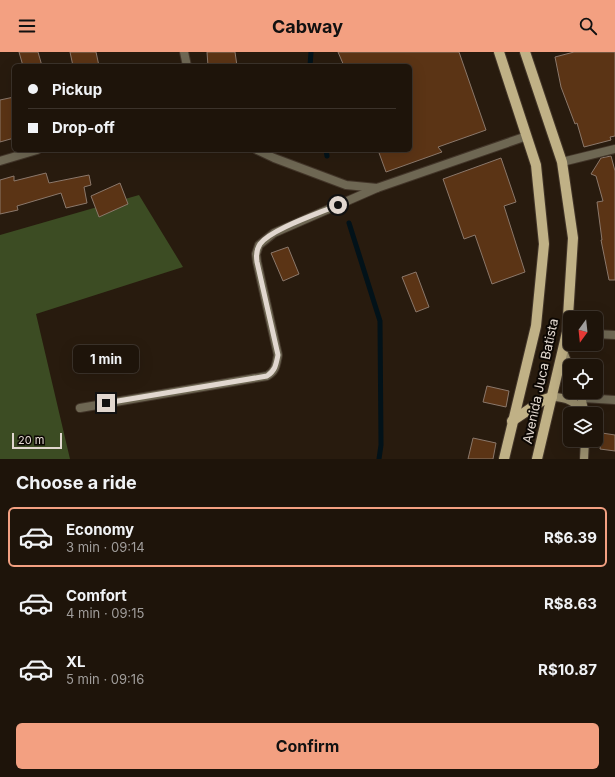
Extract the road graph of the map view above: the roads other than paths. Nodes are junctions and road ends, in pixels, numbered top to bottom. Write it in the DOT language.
graph roads {
  1 [pos="184,52"];
  2 [pos="499,52"];
  3 [pos="525,52"];
  4 [pos="187,64"];
  5 [pos="527,136"];
  6 [pos="615,149"];
  7 [pos="30,152"];
  8 [pos="262,152"];
  9 [pos="0,161"];
  10 [pos="562,162"];
  11 [pos="377,188"];
  12 [pos="569,311"];
  13 [pos="603,334"];
  14 [pos="615,335"];
  15 [pos="563,348"];
  16 [pos="562,351"];
  17 [pos="566,359"];
  18 [pos="552,397"];
  19 [pos="603,398"];
  20 [pos="615,400"];
  21 [pos="579,407"];
  22 [pos="80,408"];
  23 [pos="512,421"];
  24 [pos="585,447"];
  25 [pos="504,459"];
  26 [pos="537,459"];
  27 [pos="584,459"];
  1 -- 4 [label="street"];
  2 -- 5 [label="main road, Avenida Juca Batista"];
  3 -- 10 [label="main road, Avenida Juca Batista"];
  5 -- 11 [label="street"];
  5 -- 23 [label="main road, Avenida Juca Batista"];
  6 -- 10 [label="street"];
  7 -- 9 [label="street"];
  8 -- 11 [label="street"];
  10 -- 12 [label="main road, Avenida Juca Batista"];
  11 -- 22 [label="street"];
  13 -- 14 [label="street"];
  15 -- 16 [label="main road, Avenida Juca Batista"];
  16 -- 17 [label="street"];
  16 -- 18 [label="main road, Avenida Juca Batista"];
  18 -- 21 [label="street"];
  18 -- 23 [label="main road"];
  18 -- 26 [label="main road, Avenida Juca Batista"];
  19 -- 20 [label="street"];
  23 -- 25 [label="main road, Avenida Juca Batista"];
  24 -- 27 [label="street"];
}
